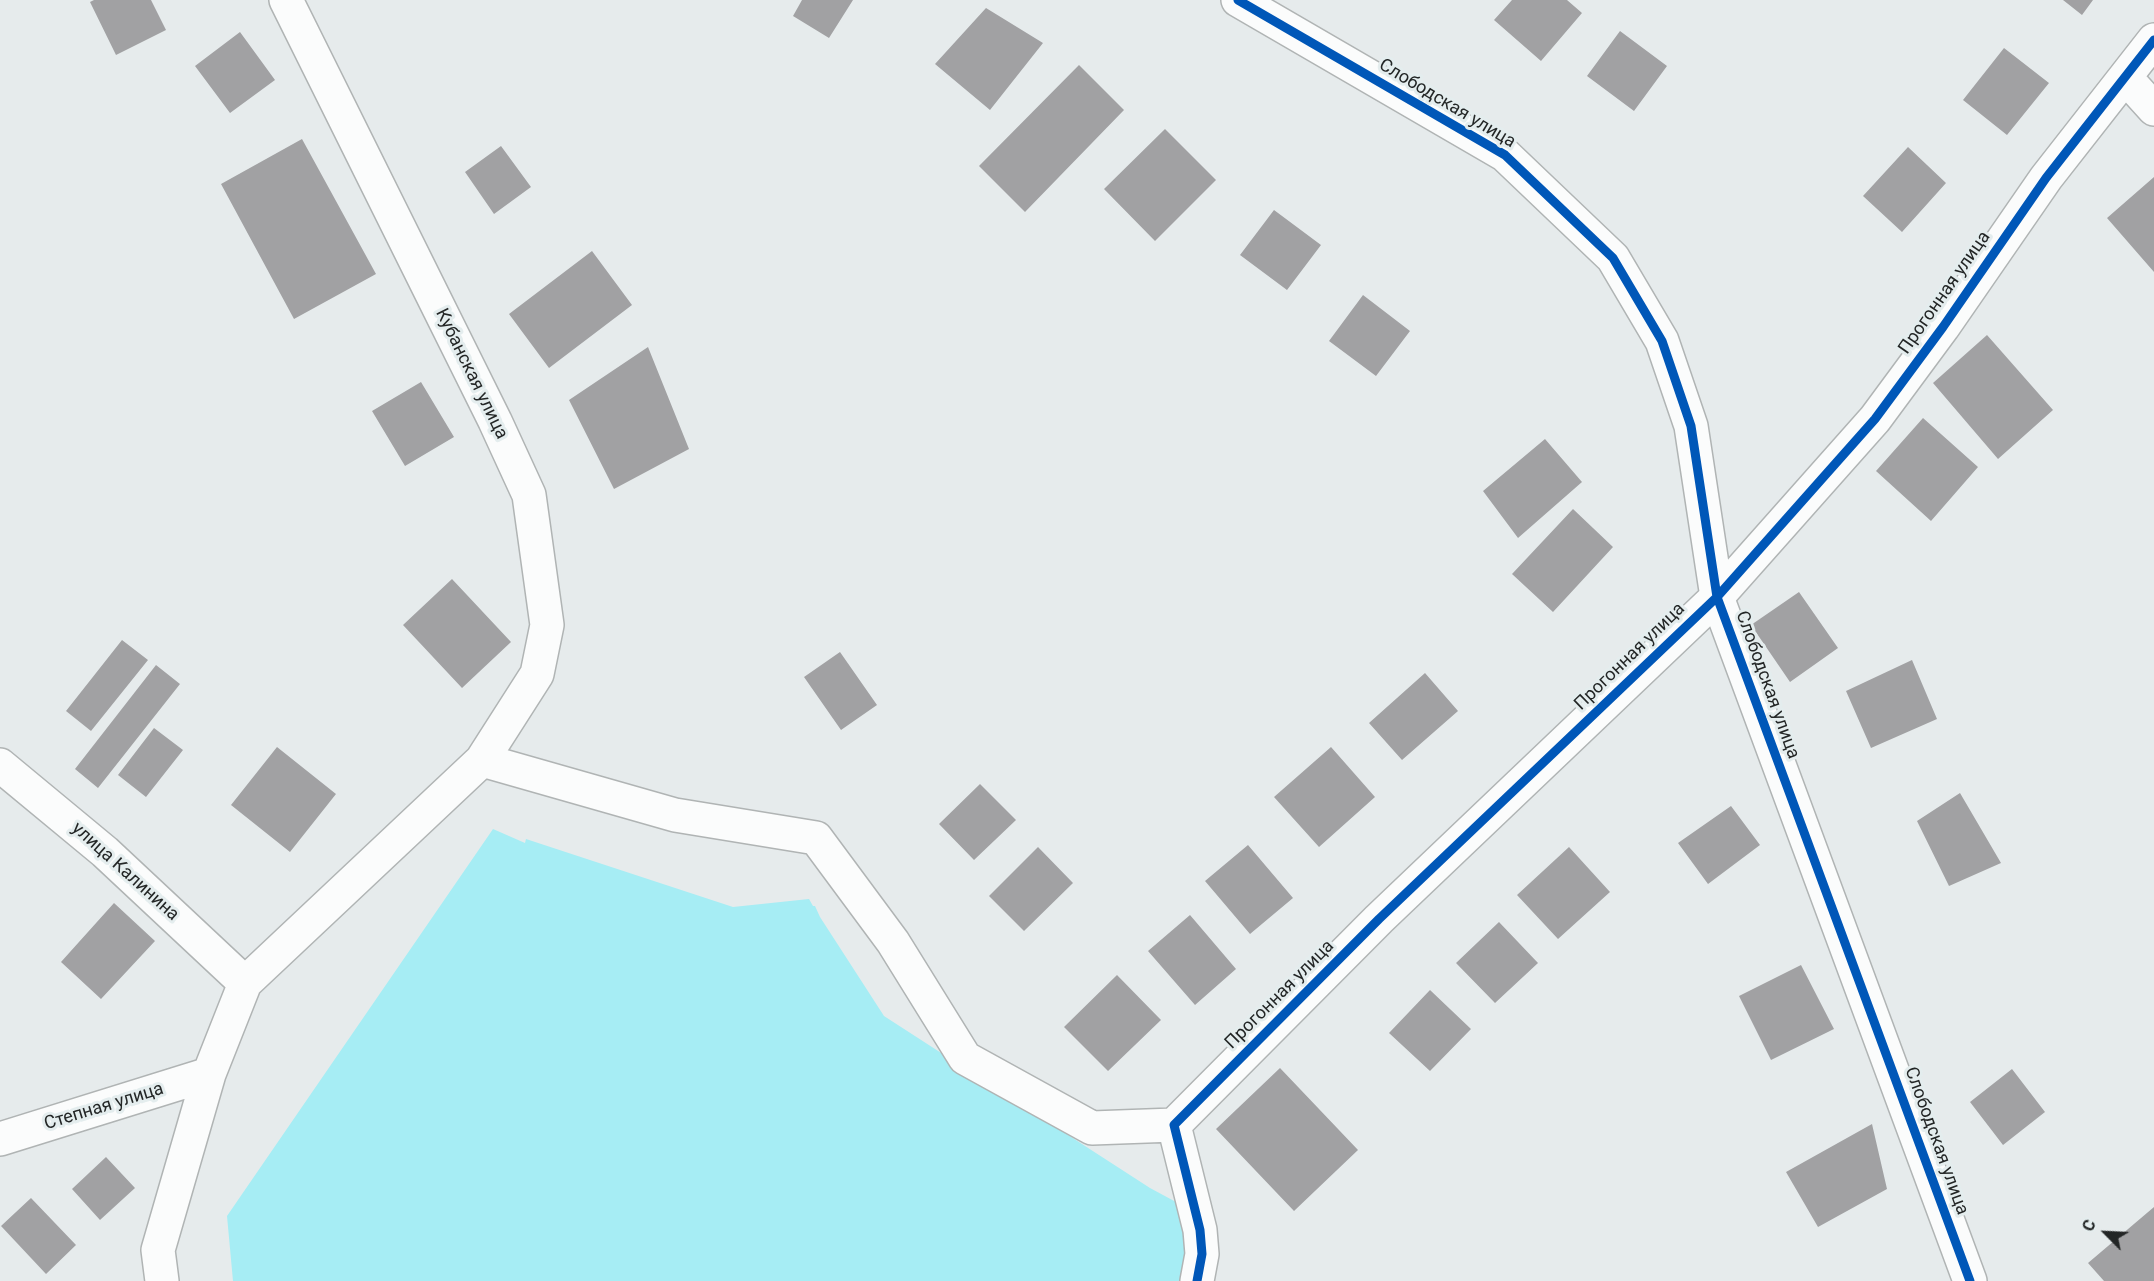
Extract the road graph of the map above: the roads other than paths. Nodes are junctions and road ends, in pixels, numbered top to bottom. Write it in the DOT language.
graph roads {
  1 [pos="286,0"];
  2 [pos="1238,0"];
  3 [pos="2154,40"];
  4 [pos="2125,78"];
  5 [pos="2154,109"];
  6 [pos="1717,597"];
  7 [pos="482,760"];
  8 [pos="0,765"];
  9 [pos="245,983"];
  10 [pos="209,1074"];
  11 [pos="1174,1125"];
  12 [pos="0,1139"];
  13 [pos="162,1281"];
  14 [pos="1197,1281"];
  15 [pos="1970,1281"];
  1 -- 7 [label="street, Кубанская улица"];
  2 -- 6 [label="street, Слободская улица"];
  3 -- 4 [label="street, Прогонная улица"];
  4 -- 5 [label="street"];
  4 -- 6 [label="street, Прогонная улица"];
  6 -- 11 [label="street, Прогонная улица"];
  6 -- 15 [label="street, Слободская улица"];
  7 -- 9 [label="street, Кубанская улица"];
  7 -- 11 [label="street"];
  8 -- 9 [label="street, улица Калинина"];
  9 -- 10 [label="street"];
  10 -- 12 [label="street, Степная улица"];
  10 -- 13 [label="street"];
  11 -- 14 [label="street"];
}
